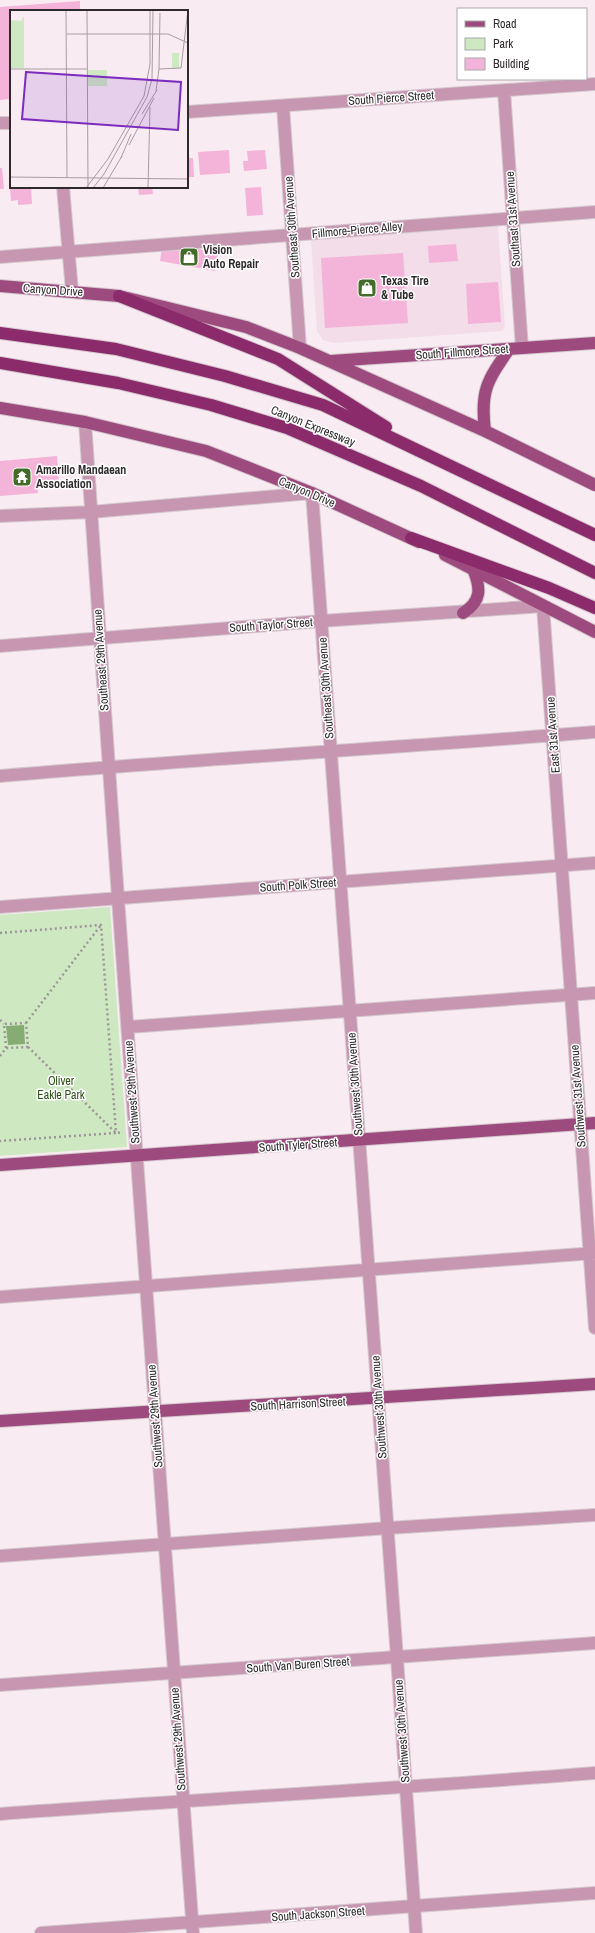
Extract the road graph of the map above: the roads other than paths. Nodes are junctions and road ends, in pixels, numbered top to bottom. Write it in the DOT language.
graph roads {
  1 [pos="595,84"];
  2 [pos="504,91"];
  3 [pos="283,106"];
  4 [pos="188,112"];
  5 [pos="10,122"];
  6 [pos="0,123"];
  7 [pos="63,188"];
  8 [pos="595,212"];
  9 [pos="513,217"];
  10 [pos="292,235"];
  11 [pos="68,252"];
  12 [pos="0,257"];
  13 [pos="0,286"];
  14 [pos="72,291"];
  15 [pos="119,296"];
  16 [pos="0,333"];
  17 [pos="595,343"];
  18 [pos="300,348"];
  19 [pos="522,348"];
  20 [pos="509,349"];
  21 [pos="330,361"];
  22 [pos="0,363"];
  23 [pos="0,408"];
  24 [pos="85,422"];
  25 [pos="485,432"];
  26 [pos="430,456"];
  27 [pos="595,485"];
  28 [pos="312,493"];
  29 [pos="91,512"];
  30 [pos="0,516"];
  31 [pos="595,535"];
  32 [pos="411,538"];
  33 [pos="473,569"];
  34 [pos="595,573"];
  35 [pos="543,606"];
  36 [pos="595,608"];
  37 [pos="463,613"];
  38 [pos="322,621"];
  39 [pos="595,632"];
  40 [pos="100,638"];
  41 [pos="0,646"];
  42 [pos="595,732"];
  43 [pos="553,736"];
  44 [pos="330,752"];
  45 [pos="108,766"];
  46 [pos="0,776"];
  47 [pos="595,863"];
  48 [pos="563,865"];
  49 [pos="340,882"];
  50 [pos="118,898"];
  51 [pos="0,906"];
  52 [pos="595,993"];
  53 [pos="571,995"];
  54 [pos="350,1012"];
  55 [pos="128,1027"];
  56 [pos="595,1123"];
  57 [pos="580,1124"];
  58 [pos="359,1141"];
  59 [pos="137,1156"];
  60 [pos="0,1165"];
  61 [pos="592,1254"];
  62 [pos="369,1271"];
  63 [pos="147,1286"];
  64 [pos="0,1297"];
  65 [pos="595,1328"];
  66 [pos="595,1384"];
  67 [pos="378,1399"];
  68 [pos="155,1412"];
  69 [pos="0,1421"];
  70 [pos="595,1515"];
  71 [pos="388,1528"];
  72 [pos="164,1544"];
  73 [pos="0,1556"];
  74 [pos="595,1643"];
  75 [pos="397,1658"];
  76 [pos="173,1674"];
  77 [pos="0,1685"];
  78 [pos="595,1773"];
  79 [pos="406,1788"];
  80 [pos="183,1800"];
  81 [pos="0,1814"];
  82 [pos="595,1893"];
  83 [pos="414,1907"];
  84 [pos="192,1928"];
  85 [pos="41,1933"];
  86 [pos="416,1933"];
  1 -- 2 [label="street, South Pierce Street"];
  2 -- 3 [label="street, South Pierce Street"];
  2 -- 9 [label="street, Southast 31st Avenue"];
  3 -- 4 [label="street, South Pierce Street"];
  3 -- 10 [label="street, Southeast 30th Avenue"];
  5 -- 6 [label="street"];
  7 -- 11 [label="street"];
  8 -- 9 [label="street, Fillmore-Pierce Alley"];
  9 -- 10 [label="street, Fillmore-Pierce Alley"];
  9 -- 19 [label="street, Southast 31st Avenue"];
  10 -- 11 [label="street, Fillmore-Pierce Alley"];
  10 -- 18 [label="street, Southeast 30th Avenue"];
  11 -- 12 [label="street, Fillmore-Pierce Alley"];
  11 -- 14 [label="street"];
  13 -- 14 [label="main road, Canyon Drive"];
  14 -- 15 [label="main road, Canyon Drive"];
  15 -- 18 [label="main road, Canyon Drive"];
  15 -- 26 [label="highway"];
  16 -- 26 [label="highway, Canyon Expressway"];
  17 -- 19 [label="main road, South Fillmore Street"];
  18 -- 21 [label="main road, Canyon Drive"];
  19 -- 20 [label="main road, South Fillmore Street"];
  20 -- 21 [label="main road, South Fillmore Street"];
  20 -- 25 [label="main road"];
  21 -- 25 [label="main road, Canyon Drive"];
  22 -- 34 [label="highway, Canyon Expressway"];
  23 -- 24 [label="main road, Canyon Drive"];
  24 -- 28 [label="main road, Canyon Drive"];
  24 -- 29 [label="street, Southeast 29th Avenue"];
  25 -- 27 [label="main road, Canyon Drive"];
  26 -- 31 [label="highway, Canyon Expressway"];
  28 -- 29 [label="street"];
  28 -- 32 [label="main road, Canyon Drive"];
  28 -- 38 [label="street, Southeast 30th Avenue"];
  29 -- 30 [label="street"];
  29 -- 40 [label="street, Southeast 29th Avenue"];
  32 -- 33 [label="main road, Canyon Drive"];
  32 -- 36 [label="highway"];
  33 -- 35 [label="main road, Canyon Drive"];
  33 -- 37 [label="main road"];
  35 -- 37 [label="street, South Taylor Street"];
  35 -- 39 [label="main road, Canyon Drive"];
  35 -- 43 [label="street, East 31st Avenue"];
  37 -- 38 [label="street, South Taylor Street"];
  38 -- 40 [label="street, South Taylor Street"];
  38 -- 44 [label="street, Southeast 30th Avenue"];
  40 -- 41 [label="street, South Taylor Street"];
  40 -- 45 [label="street, Southeast 29th Avenue"];
  42 -- 43 [label="street"];
  43 -- 44 [label="street"];
  43 -- 48 [label="street, East 31st Avenue"];
  44 -- 45 [label="street"];
  44 -- 49 [label="street, Southeast 30th Avenue"];
  45 -- 46 [label="street"];
  45 -- 50 [label="street, Southeast 29th Avenue"];
  47 -- 48 [label="street, South Polk Street"];
  48 -- 49 [label="street, South Polk Street"];
  48 -- 53 [label="street, Southwest 31st Avenue"];
  49 -- 50 [label="street, South Polk Street"];
  49 -- 54 [label="street, Southwest 30th Avenue"];
  50 -- 51 [label="street, South Polk Street"];
  50 -- 55 [label="street, Southwest 29th Avenue"];
  52 -- 53 [label="street"];
  53 -- 54 [label="street"];
  53 -- 57 [label="street, Southwest 31st Avenue"];
  54 -- 55 [label="street"];
  54 -- 58 [label="street, Southwest 30th Avenue"];
  55 -- 59 [label="street, Southwest 29th Avenue"];
  56 -- 57 [label="main road, South Tyler Street"];
  57 -- 58 [label="main road, South Tyler Street"];
  57 -- 61 [label="street, Southwest 31st Avenue"];
  58 -- 59 [label="main road, South Tyler Street"];
  58 -- 62 [label="street, Southwest 30th Avenue"];
  59 -- 60 [label="main road, South Tyler Street"];
  59 -- 63 [label="street, Southwest 29th Avenue"];
  61 -- 62 [label="street"];
  61 -- 65 [label="street, Southwest 31st Avenue"];
  62 -- 63 [label="street"];
  62 -- 67 [label="street, Southwest 30th Avenue"];
  63 -- 64 [label="street"];
  63 -- 68 [label="street, Southwest 29th Avenue"];
  66 -- 67 [label="main road, South Harrison Street"];
  67 -- 68 [label="main road, South Harrison Street"];
  67 -- 71 [label="street, Southwest 30th Avenue"];
  68 -- 69 [label="main road, South Harrison Street"];
  68 -- 72 [label="street, Southwest 29th Avenue"];
  70 -- 71 [label="street"];
  71 -- 72 [label="street"];
  71 -- 75 [label="street, Southwest 30th Avenue"];
  72 -- 73 [label="street"];
  72 -- 76 [label="street, Southwest 29th Avenue"];
  74 -- 75 [label="street, South Van Buren Street"];
  75 -- 76 [label="street, South Van Buren Street"];
  75 -- 79 [label="street, Southwest 30th Avenue"];
  76 -- 77 [label="street, South Van Buren Street"];
  76 -- 80 [label="street, Southwest 29th Avenue"];
  78 -- 79 [label="street"];
  79 -- 80 [label="street"];
  79 -- 83 [label="street, Southwest 30th Avenue"];
  80 -- 81 [label="street"];
  80 -- 84 [label="street, Southwest 29th Avenue"];
  82 -- 83 [label="street, South Jackson Street"];
  83 -- 84 [label="street, South Jackson Street"];
  83 -- 86 [label="street, Southwest 30th Avenue"];
  84 -- 85 [label="street, South Jackson Street"];
}
